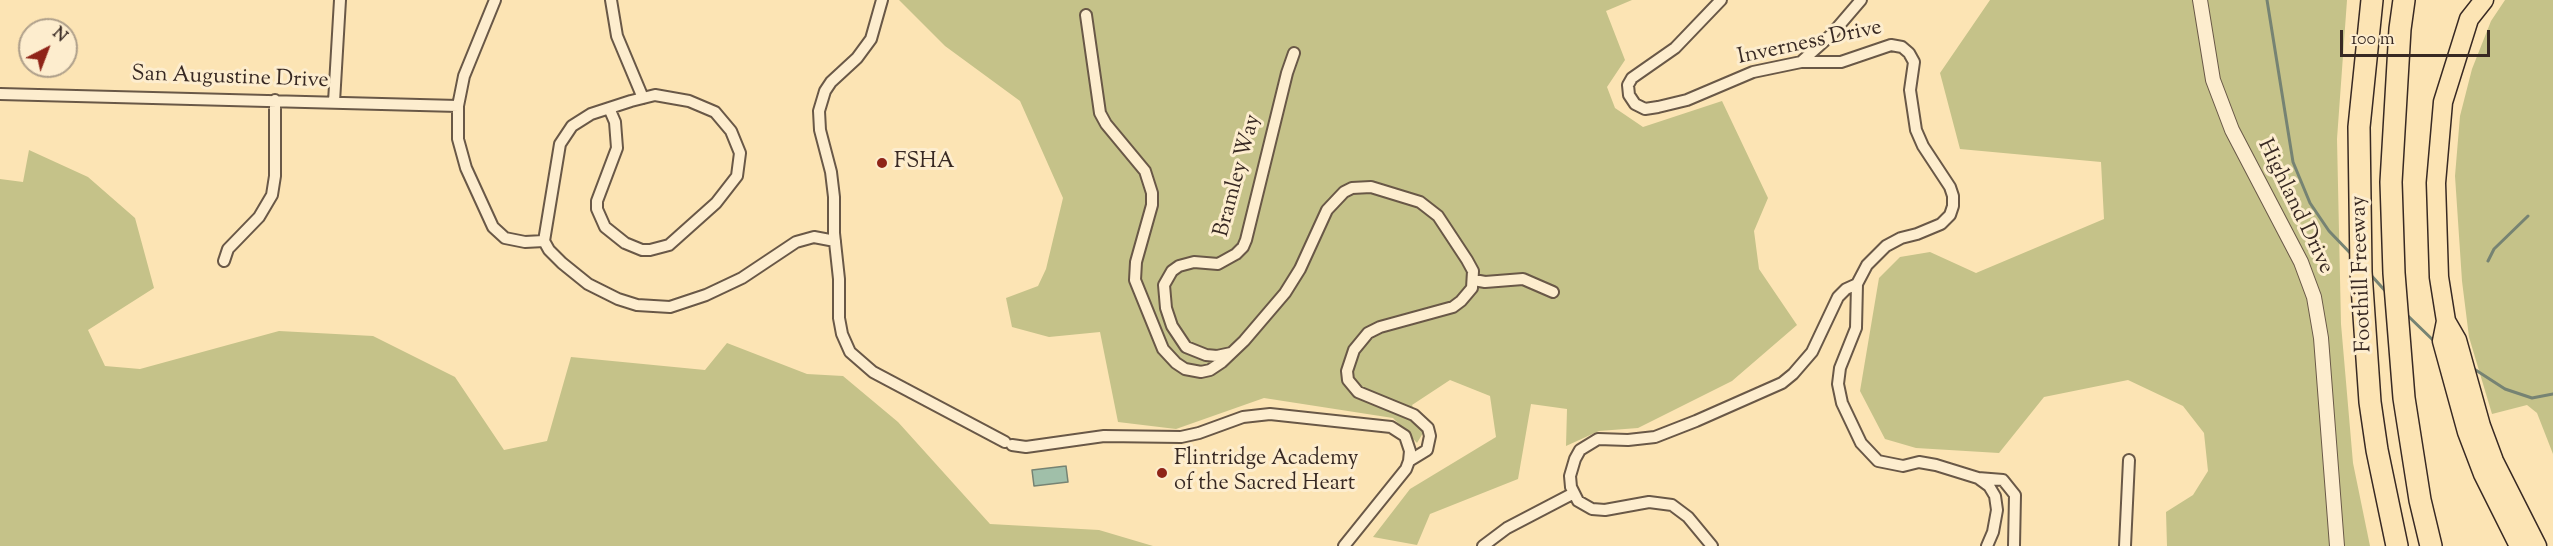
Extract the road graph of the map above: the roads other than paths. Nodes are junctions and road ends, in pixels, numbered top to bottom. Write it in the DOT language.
graph roads {
  1 [pos="340,0"];
  2 [pos="495,0"];
  3 [pos="611,0"];
  4 [pos="882,0"];
  5 [pos="1721,0"];
  6 [pos="1861,0"];
  7 [pos="2200,0"];
  8 [pos="2365,0"];
  9 [pos="2372,0"];
  10 [pos="2404,0"];
  11 [pos="2412,0"];
  12 [pos="2484,0"];
  13 [pos="1086,15"];
  14 [pos="2400,29"];
  15 [pos="1294,53"];
  16 [pos="1801,62"];
  17 [pos="0,94"];
  18 [pos="643,98"];
  19 [pos="276,100"];
  20 [pos="333,102"];
  21 [pos="458,106"];
  22 [pos="609,108"];
  23 [pos="2359,127"];
  24 [pos="544,241"];
  25 [pos="835,241"];
  26 [pos="224,261"];
  27 [pos="1473,280"];
  28 [pos="1857,284"];
  29 [pos="1553,291"];
  30 [pos="1232,353"];
  31 [pos="2474,429"];
  32 [pos="2129,460"];
  33 [pos="1409,461"];
  34 [pos="2483,474"];
  35 [pos="1978,478"];
  36 [pos="1574,493"];
  37 [pos="1344,546"];
  38 [pos="1483,546"];
  39 [pos="1712,546"];
  40 [pos="1987,546"];
  41 [pos="2014,546"];
  42 [pos="2126,546"];
  43 [pos="2337,546"];
  44 [pos="2397,546"];
  45 [pos="2431,546"];
  46 [pos="2508,546"];
  47 [pos="2519,546"];
  48 [pos="2537,546"];
  1 -- 20 [label="street"];
  2 -- 21 [label="street"];
  3 -- 18 [label="street"];
  4 -- 25 [label="street"];
  5 -- 16 [label="street, Inverness Drive"];
  6 -- 16 [label="street"];
  7 -- 43 [label="street, Highland Drive"];
  8 -- 23 [label="highway"];
  9 -- 23 [label="highway, Foothill Freeway"];
  10 -- 14 [label="highway, Foothill Freeway"];
  11 -- 14 [label="highway"];
  12 -- 31 [label="main road"];
  13 -- 30 [label="street"];
  14 -- 45 [label="highway, Foothill Freeway"];
  15 -- 30 [label="street, Bramley Way"];
  16 -- 28 [label="street, Inverness Drive"];
  17 -- 19 [label="street, San Augustine Drive"];
  18 -- 22 [label="street"];
  18 -- 22 [label="street"];
  19 -- 20 [label="street, San Augustine Drive"];
  19 -- 26 [label="street"];
  20 -- 21 [label="street, San Augustine Drive"];
  21 -- 24 [label="street"];
  22 -- 24 [label="street"];
  23 -- 44 [label="highway, Foothill Freeway"];
  24 -- 25 [label="street"];
  25 -- 33 [label="street"];
  27 -- 29 [label="street"];
  27 -- 30 [label="street"];
  27 -- 33 [label="street"];
  28 -- 35 [label="street"];
  28 -- 36 [label="street"];
  31 -- 34 [label="main road"];
  31 -- 48 [label="main road"];
  32 -- 42 [label="street"];
  33 -- 37 [label="street"];
  34 -- 46 [label="main road"];
  34 -- 47 [label="main road"];
  35 -- 40 [label="street"];
  35 -- 41 [label="street"];
  36 -- 38 [label="street"];
  36 -- 39 [label="street"];
}
